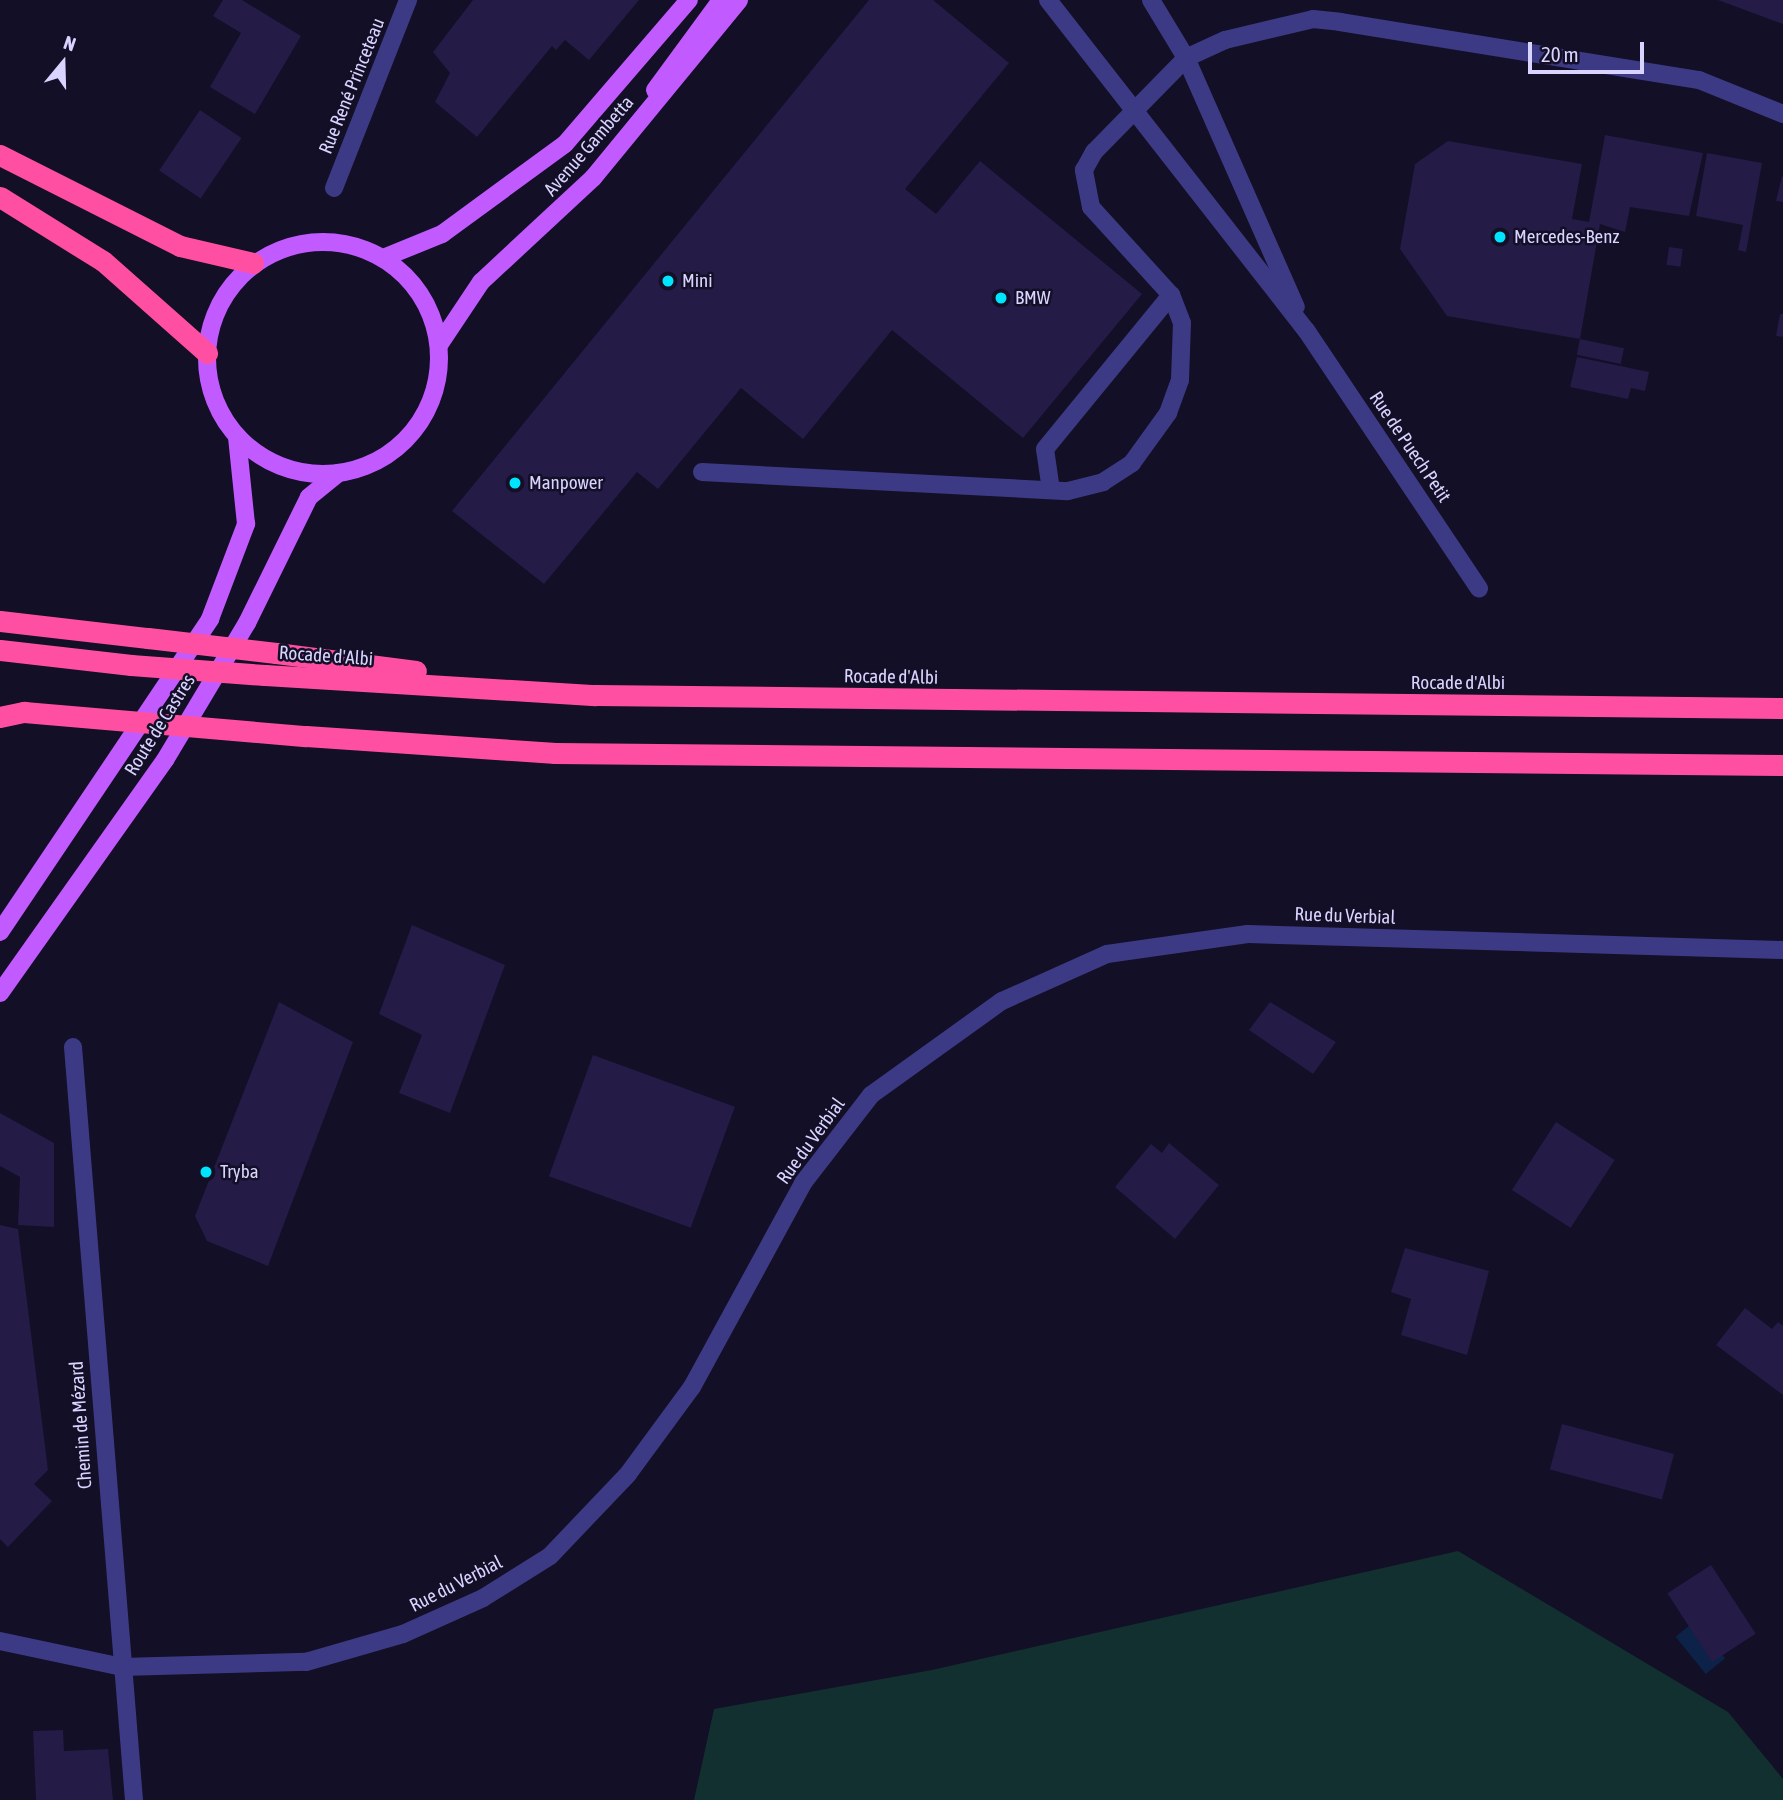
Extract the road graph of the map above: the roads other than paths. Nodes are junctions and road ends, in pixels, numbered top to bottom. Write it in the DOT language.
graph roads {
  1 [pos="408,0"];
  2 [pos="689,0"];
  3 [pos="720,0"];
  4 [pos="738,0"];
  5 [pos="1048,0"];
  6 [pos="1151,0"];
  7 [pos="1186,58"];
  8 [pos="1132,114"];
  9 [pos="1783,114"];
  10 [pos="639,122"];
  11 [pos="0,155"];
  12 [pos="334,188"];
  13 [pos="0,197"];
  14 [pos="383,258"];
  15 [pos="253,263"];
  16 [pos="1171,295"];
  17 [pos="1306,330"];
  18 [pos="439,345"];
  19 [pos="207,354"];
  20 [pos="237,437"];
  21 [pos="702,472"];
  22 [pos="339,474"];
  23 [pos="1051,489"];
  24 [pos="1479,588"];
  25 [pos="0,621"];
  26 [pos="0,650"];
  27 [pos="595,695"];
  28 [pos="1783,708"];
  29 [pos="0,709"];
  30 [pos="24,712"];
  31 [pos="0,717"];
  32 [pos="1783,765"];
  33 [pos="0,932"];
  34 [pos="1783,950"];
  35 [pos="0,993"];
  36 [pos="73,1047"];
  37 [pos="0,1641"];
  38 [pos="122,1667"];
  39 [pos="134,1800"];
  1 -- 12 [label="street, Rue René Princeteau"];
  2 -- 14 [label="main road, Avenue Gambetta"];
  3 -- 10 [label="main road"];
  4 -- 10 [label="main road, Avenue Gambetta"];
  5 -- 8 [label="street, Rue de Puech Petit"];
  6 -- 7 [label="street, Rue de Puech Petit"];
  7 -- 8 [label="street"];
  7 -- 9 [label="street"];
  7 -- 17 [label="street, Rue de Puech Petit"];
  8 -- 16 [label="street"];
  8 -- 17 [label="street, Rue de Puech Petit"];
  10 -- 18 [label="main road, Avenue Gambetta"];
  11 -- 15 [label="highway"];
  13 -- 19 [label="highway"];
  14 -- 15 [label="main road"];
  14 -- 18 [label="main road"];
  15 -- 19 [label="main road"];
  16 -- 23 [label="street"];
  16 -- 23 [label="street"];
  17 -- 24 [label="street, Rue de Puech Petit"];
  18 -- 22 [label="main road"];
  19 -- 20 [label="main road"];
  20 -- 22 [label="main road"];
  20 -- 33 [label="main road, Route de Castres"];
  21 -- 23 [label="street"];
  22 -- 35 [label="main road, Route de Castres"];
  25 -- 27 [label="highway, bridge"];
  26 -- 27 [label="highway, Rocade d'Albi, bridge"];
  27 -- 28 [label="highway, Rocade d'Albi"];
  29 -- 30 [label="highway"];
  30 -- 31 [label="highway"];
  30 -- 32 [label="highway, bridge"];
  34 -- 38 [label="street, Rue du Verbial"];
  36 -- 38 [label="street, Chemin de Mézard"];
  37 -- 38 [label="street, Rue du Verbial"];
  38 -- 39 [label="street, Chemin de Mézard"];
}
